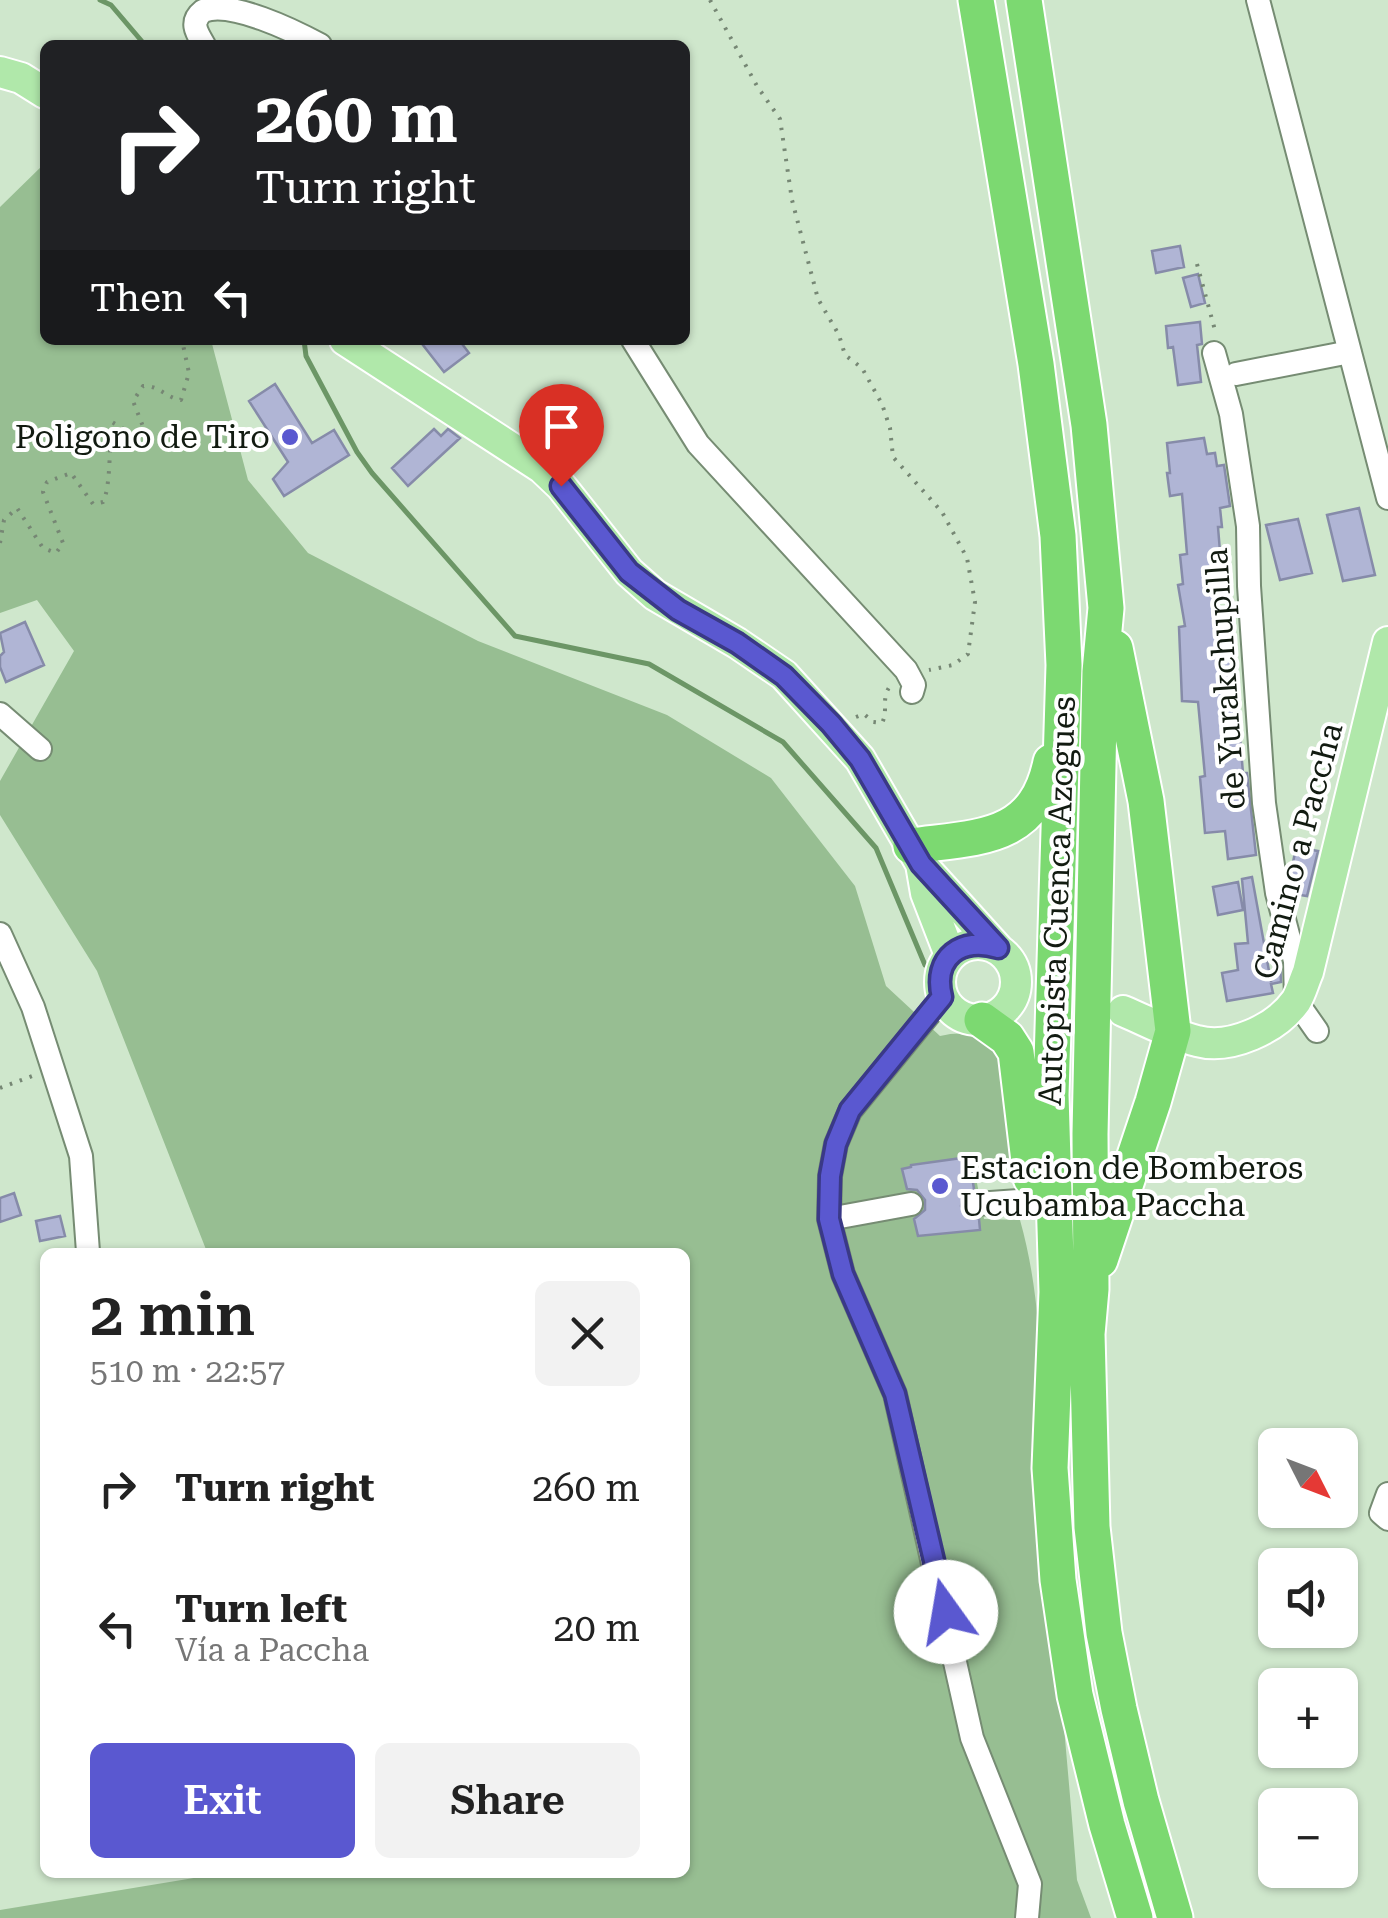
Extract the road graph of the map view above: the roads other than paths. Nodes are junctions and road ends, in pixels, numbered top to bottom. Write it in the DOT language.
graph roads {
  1 [pos="976,0"];
  2 [pos="1024,0"];
  3 [pos="1258,0"];
  4 [pos="201,40"];
  5 [pos="311,40"];
  6 [pos="0,72"];
  7 [pos="40,90"];
  8 [pos="354,345"];
  9 [pos="636,345"];
  10 [pos="1350,352"];
  11 [pos="1214,353"];
  12 [pos="1236,374"];
  13 [pos="1388,498"];
  14 [pos="1106,608"];
  15 [pos="1388,642"];
  16 [pos="909,681"];
  17 [pos="1062,697"];
  18 [pos="0,714"];
  19 [pos="40,748"];
  20 [pos="916,855"];
  21 [pos="0,934"];
  22 [pos="998,948"];
  23 [pos="950,955"];
  24 [pos="942,997"];
  25 [pos="1296,1001"];
  26 [pos="1123,1012"];
  27 [pos="982,1020"];
  28 [pos="1173,1031"];
  29 [pos="1316,1031"];
  30 [pos="1034,1200"];
  31 [pos="911,1204"];
  32 [pos="976,1204"];
  33 [pos="829,1219"];
  34 [pos="88,1248"];
  35 [pos="1091,1289"];
  36 [pos="1053,1332"];
  37 [pos="1388,1494"];
  38 [pos="1388,1519"];
  39 [pos="1027,1918"];
  40 [pos="1135,1918"];
  41 [pos="1175,1918"];
  1 -- 17 [label="highway, Autopista Cuenca Azogues"];
  2 -- 14 [label="highway, Autopista Cuenca Azogues"];
  3 -- 10 [label="street"];
  4 -- 5 [label="street"];
  6 -- 7 [label="main road"];
  8 -- 20 [label="main road"];
  9 -- 16 [label="street"];
  10 -- 12 [label="street"];
  10 -- 13 [label="street"];
  11 -- 25 [label="street, de Yurakchupilla"];
  14 -- 28 [label="highway"];
  14 -- 35 [label="highway, Autopista Cuenca Azogues"];
  15 -- 25 [label="main road, Camino a Paccha"];
  17 -- 20 [label="highway"];
  17 -- 36 [label="highway, Autopista Cuenca Azogues"];
  18 -- 19 [label="street"];
  20 -- 22 [label="main road"];
  20 -- 23 [label="main road"];
  21 -- 34 [label="street"];
  22 -- 23 [label="main road"];
  22 -- 27 [label="main road"];
  23 -- 24 [label="main road"];
  24 -- 27 [label="main road"];
  24 -- 33 [label="street"];
  25 -- 28 [label="main road, Camino a Paccha"];
  25 -- 29 [label="street"];
  26 -- 28 [label="main road, Camino a Paccha"];
  27 -- 30 [label="highway"];
  28 -- 35 [label="highway"];
  30 -- 32 [label="street"];
  30 -- 36 [label="highway"];
  31 -- 33 [label="street"];
  33 -- 39 [label="street"];
  35 -- 41 [label="highway, Autopista Cuenca Azogues"];
  36 -- 40 [label="highway, Autopista Cuenca Azogues"];
  37 -- 38 [label="street"];
}
